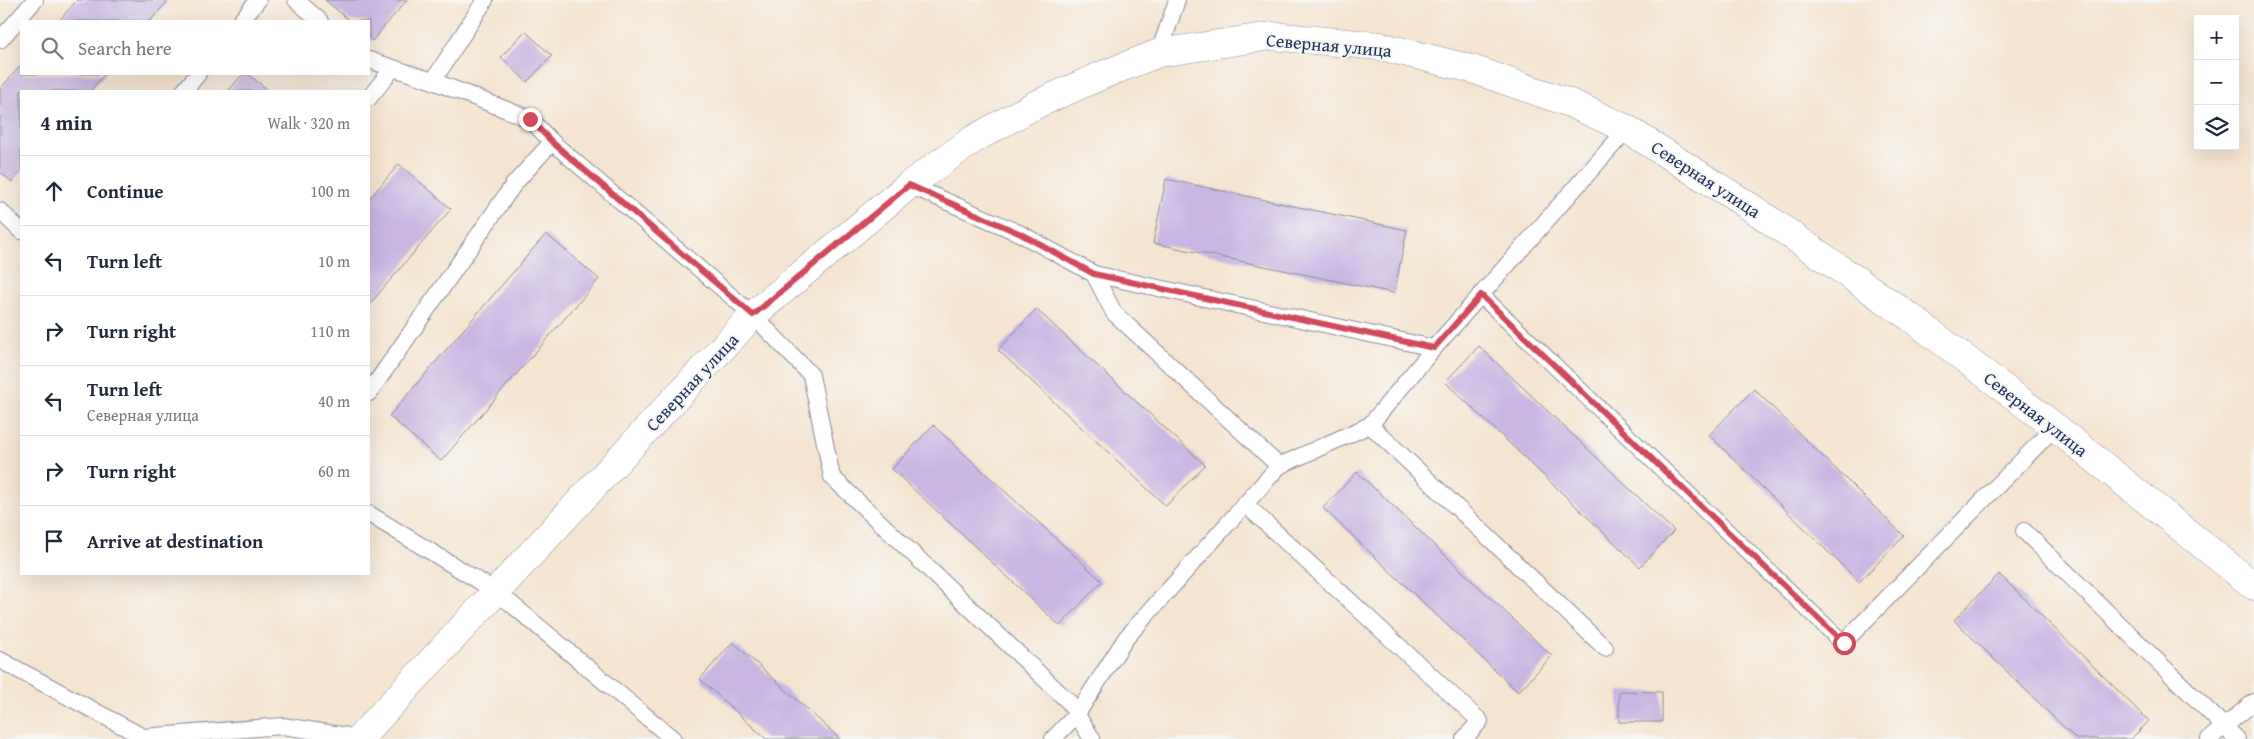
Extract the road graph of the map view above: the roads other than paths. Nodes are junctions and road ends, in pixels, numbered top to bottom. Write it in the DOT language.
graph roads {
  1 [pos="35,0"];
  2 [pos="258,0"];
  3 [pos="296,0"];
  4 [pos="485,0"];
  5 [pos="1177,0"];
  6 [pos="242,20"];
  7 [pos="319,20"];
  8 [pos="0,40"];
  9 [pos="1159,53"];
  10 [pos="370,60"];
  11 [pos="393,68"];
  12 [pos="197,75"];
  13 [pos="433,81"];
  14 [pos="185,90"];
  15 [pos="370,97"];
  16 [pos="1627,129"];
  17 [pos="552,142"];
  18 [pos="909,185"];
  19 [pos="0,211"];
  20 [pos="20,230"];
  21 [pos="1094,274"];
  22 [pos="1481,295"];
  23 [pos="753,315"];
  24 [pos="1434,348"];
  25 [pos="370,391"];
  26 [pos="1370,425"];
  27 [pos="2055,427"];
  28 [pos="1279,466"];
  29 [pos="1246,504"];
  30 [pos="370,515"];
  31 [pos="2024,532"];
  32 [pos="2254,586"];
  33 [pos="498,592"];
  34 [pos="1605,648"];
  35 [pos="0,660"];
  36 [pos="2254,702"];
  37 [pos="1077,714"];
  38 [pos="2225,726"];
  39 [pos="359,738"];
  40 [pos="673,739"];
  41 [pos="1053,739"];
  42 [pos="1092,739"];
  43 [pos="1464,739"];
  44 [pos="2209,739"];
  45 [pos="2237,739"];
  1 -- 8 [label="lane"];
  2 -- 6 [label="lane"];
  3 -- 7 [label="lane"];
  4 -- 13 [label="lane"];
  5 -- 9 [label="lane"];
  9 -- 16 [label="street, Северная улица"];
  9 -- 18 [label="street, Северная улица"];
  10 -- 11 [label="lane"];
  11 -- 13 [label="lane"];
  11 -- 15 [label="lane"];
  12 -- 14 [label="lane"];
  13 -- 17 [label="lane"];
  16 -- 22 [label="lane"];
  16 -- 27 [label="street, Северная улица"];
  17 -- 23 [label="lane"];
  17 -- 25 [label="lane"];
  18 -- 21 [label="lane"];
  18 -- 23 [label="street, Северная улица"];
  19 -- 20 [label="lane"];
  21 -- 24 [label="lane"];
  21 -- 28 [label="lane"];
  22 -- 24 [label="lane"];
  22 -- 27 [label="lane"];
  23 -- 33 [label="street, Северная улица"];
  23 -- 37 [label="lane"];
  24 -- 26 [label="lane"];
  26 -- 28 [label="lane"];
  26 -- 34 [label="lane"];
  27 -- 32 [label="street, Северная улица"];
  28 -- 29 [label="lane"];
  29 -- 37 [label="lane"];
  29 -- 43 [label="lane"];
  30 -- 33 [label="lane"];
  31 -- 38 [label="lane"];
  33 -- 39 [label="street, Северная улица"];
  33 -- 40 [label="lane"];
  35 -- 39 [label="lane"];
  36 -- 38 [label="lane"];
  37 -- 41 [label="lane"];
  37 -- 42 [label="lane"];
  38 -- 44 [label="lane"];
  38 -- 45 [label="lane"];
}
